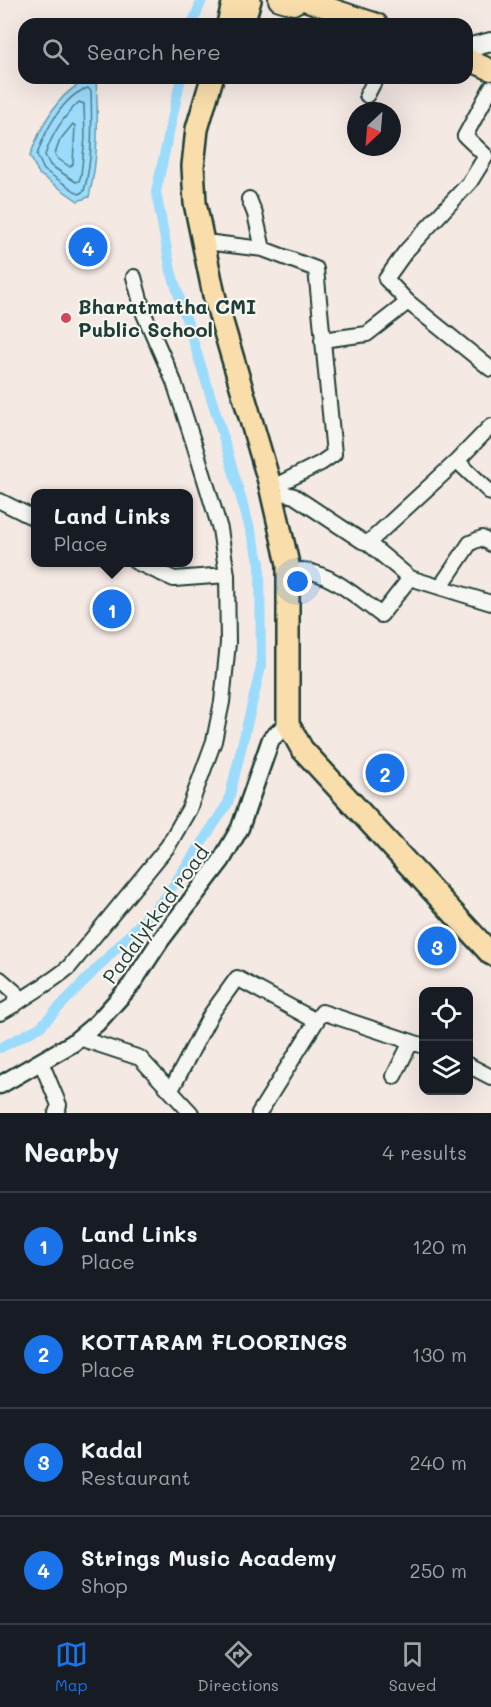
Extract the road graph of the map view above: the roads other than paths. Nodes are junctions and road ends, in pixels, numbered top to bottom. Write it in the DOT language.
graph roads {
  1 [pos="234,0"];
  2 [pos="250,0"];
  3 [pos="279,0"];
  4 [pos="300,0"];
  5 [pos="304,0"];
  6 [pos="230,18"];
  7 [pos="245,18"];
  8 [pos="359,18"];
  9 [pos="491,42"];
  10 [pos="473,48"];
  11 [pos="473,51"];
  12 [pos="491,57"];
  13 [pos="473,62"];
  14 [pos="491,70"];
  15 [pos="210,84"];
  16 [pos="224,84"];
  17 [pos="373,84"];
  18 [pos="491,88"];
  19 [pos="367,95"];
  20 [pos="202,148"];
  21 [pos="249,199"];
  22 [pos="214,243"];
  23 [pos="263,249"];
  24 [pos="134,277"];
  25 [pos="408,302"];
  26 [pos="322,340"];
  27 [pos="491,369"];
  28 [pos="491,426"];
  29 [pos="457,461"];
  30 [pos="285,488"];
  31 [pos="491,493"];
  32 [pos="1,505"];
  33 [pos="31,517"];
  34 [pos="368,543"];
  35 [pos="491,544"];
  36 [pos="147,567"];
  37 [pos="301,570"];
  38 [pos="227,575"];
  39 [pos="410,578"];
  40 [pos="441,586"];
  41 [pos="491,603"];
  42 [pos="294,721"];
  43 [pos="491,937"];
  44 [pos="491,954"];
  45 [pos="0,980"];
  46 [pos="14,1005"];
  47 [pos="0,1013"];
  48 [pos="316,1021"];
  49 [pos="79,1038"];
  50 [pos="417,1044"];
  51 [pos="42,1062"];
  52 [pos="473,1068"];
  53 [pos="394,1076"];
  54 [pos="491,1077"];
  55 [pos="0,1085"];
  56 [pos="171,1090"];
  57 [pos="56,1113"];
  58 [pos="191,1113"];
  59 [pos="259,1113"];
  1 -- 6 [label="highway"];
  2 -- 7 [label="highway"];
  3 -- 4 [label="main road"];
  5 -- 8 [label="main road"];
  9 -- 10 [label="main road"];
  11 -- 12 [label="main road"];
  13 -- 14 [label="main road"];
  15 -- 20 [label="highway"];
  16 -- 20 [label="highway"];
  17 -- 19 [label="street"];
  18 -- 25 [label="street"];
  20 -- 22 [label="highway"];
  20 -- 42 [label="highway"];
  21 -- 23 [label="street"];
  22 -- 23 [label="street"];
  22 -- 30 [label="highway"];
  23 -- 26 [label="street"];
  24 -- 38 [label="street"];
  25 -- 26 [label="street"];
  25 -- 27 [label="street"];
  26 -- 30 [label="street"];
  28 -- 29 [label="street"];
  29 -- 31 [label="street"];
  29 -- 34 [label="street"];
  30 -- 34 [label="street"];
  30 -- 37 [label="highway"];
  32 -- 33 [label="street"];
  34 -- 39 [label="street"];
  35 -- 40 [label="street"];
  36 -- 38 [label="street"];
  37 -- 39 [label="street"];
  37 -- 42 [label="highway"];
  38 -- 46 [label="street"];
  39 -- 40 [label="street"];
  40 -- 41 [label="street"];
  42 -- 43 [label="highway"];
  42 -- 44 [label="highway"];
  42 -- 49 [label="street, Padalykkad road"];
  45 -- 46 [label="street"];
  46 -- 47 [label="street"];
  48 -- 50 [label="street"];
  48 -- 56 [label="street"];
  48 -- 59 [label="street"];
  49 -- 51 [label="street, Padalykkad road"];
  49 -- 56 [label="street"];
  50 -- 53 [label="street"];
  51 -- 55 [label="street, Padalykkad road"];
  51 -- 57 [label="street"];
  52 -- 54 [label="street"];
  56 -- 58 [label="street"];
}
